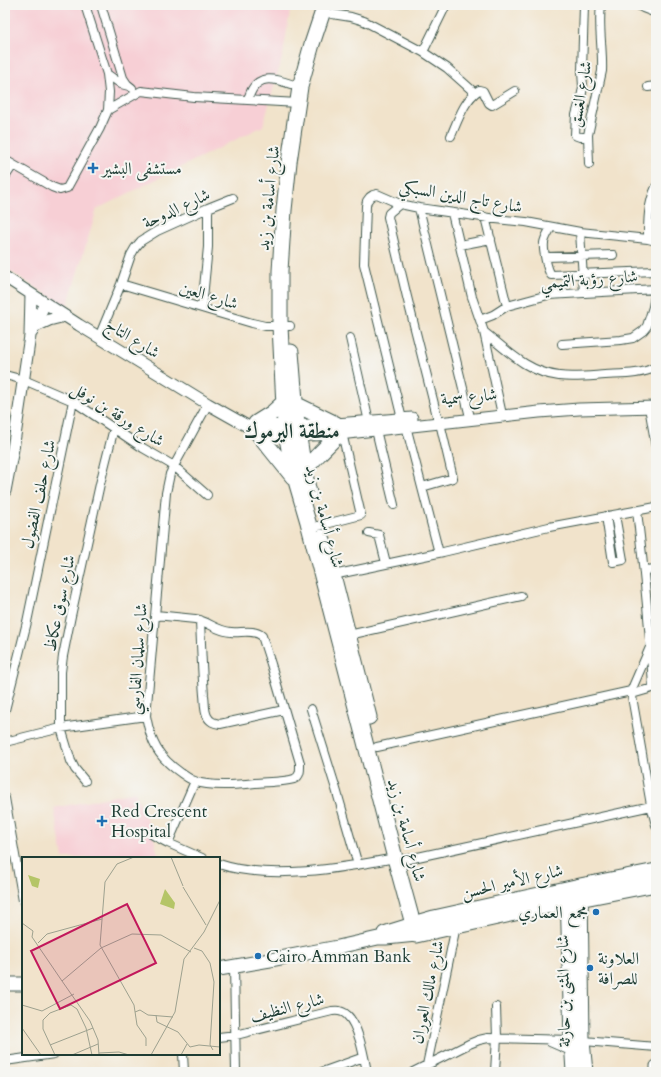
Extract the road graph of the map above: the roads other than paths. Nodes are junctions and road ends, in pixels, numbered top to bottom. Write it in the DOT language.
graph roads {
  1 [pos="85,5"];
  2 [pos="101,5"];
  3 [pos="446,5"];
  4 [pos="584,5"];
  5 [pos="601,5"];
  6 [pos="638,5"];
  7 [pos="331,8"];
  8 [pos="656,13"];
  9 [pos="423,52"];
  10 [pos="107,74"];
  11 [pos="300,87"];
  12 [pos="132,88"];
  13 [pos="141,91"];
  14 [pos="515,91"];
  15 [pos="475,93"];
  16 [pos="248,100"];
  17 [pos="298,103"];
  18 [pos="108,110"];
  19 [pos="451,136"];
  20 [pos="588,137"];
  21 [pos="7,162"];
  22 [pos="589,164"];
  23 [pos="5,177"];
  24 [pos="656,187"];
  25 [pos="233,198"];
  26 [pos="400,204"];
  27 [pos="208,208"];
  28 [pos="419,208"];
  29 [pos="452,213"];
  30 [pos="485,217"];
  31 [pos="551,227"];
  32 [pos="580,232"];
  33 [pos="491,239"];
  34 [pos="652,240"];
  35 [pos="460,244"];
  36 [pos="614,255"];
  37 [pos="582,256"];
  38 [pos="546,257"];
  39 [pos="656,271"];
  40 [pos="583,274"];
  41 [pos="5,278"];
  42 [pos="121,284"];
  43 [pos="656,290"];
  44 [pos="584,293"];
  45 [pos="31,294"];
  46 [pos="45,303"];
  47 [pos="507,306"];
  48 [pos="202,308"];
  49 [pos="65,316"];
  50 [pos="480,320"];
  51 [pos="285,326"];
  52 [pos="33,331"];
  53 [pos="484,332"];
  54 [pos="99,337"];
  55 [pos="350,338"];
  56 [pos="562,344"];
  57 [pos="656,367"];
  58 [pos="5,375"];
  59 [pos="24,380"];
  60 [pos="73,401"];
  61 [pos="208,404"];
  62 [pos="289,404"];
  63 [pos="654,405"];
  64 [pos="501,410"];
  65 [pos="469,413"];
  66 [pos="438,419"];
  67 [pos="404,423"];
  68 [pos="373,426"];
  69 [pos="253,427"];
  70 [pos="114,428"];
  71 [pos="339,430"];
  72 [pos="292,431"];
  73 [pos="656,447"];
  74 [pos="174,466"];
  75 [pos="300,476"];
  76 [pos="422,486"];
  77 [pos="5,491"];
  78 [pos="207,494"];
  79 [pos="394,505"];
  80 [pos="656,507"];
  81 [pos="637,511"];
  82 [pos="615,514"];
  83 [pos="606,516"];
  84 [pos="318,526"];
  85 [pos="369,533"];
  86 [pos="439,553"];
  87 [pos="386,563"];
  88 [pos="656,569"];
  89 [pos="644,570"];
  90 [pos="333,575"];
  91 [pos="521,596"];
  92 [pos="156,615"];
  93 [pos="200,620"];
  94 [pos="348,635"];
  95 [pos="651,645"];
  96 [pos="655,688"];
  97 [pos="632,693"];
  98 [pos="312,708"];
  99 [pos="5,710"];
  100 [pos="284,710"];
  101 [pos="146,716"];
  102 [pos="61,728"];
  103 [pos="5,742"];
  104 [pos="376,747"];
  105 [pos="195,781"];
  106 [pos="85,782"];
  107 [pos="5,798"];
  108 [pos="654,805"];
  109 [pos="656,825"];
  110 [pos="153,835"];
  111 [pos="168,843"];
  112 [pos="200,857"];
  113 [pos="400,859"];
  114 [pos="220,864"];
  115 [pos="358,865"];
  116 [pos="656,871"];
  117 [pos="656,884"];
  118 [pos="579,894"];
  119 [pos="22,895"];
  120 [pos="549,905"];
  121 [pos="575,916"];
  122 [pos="421,923"];
  123 [pos="456,926"];
  124 [pos="234,966"];
  125 [pos="220,969"];
  126 [pos="5,984"];
  127 [pos="22,984"];
  128 [pos="496,1007"];
  129 [pos="236,1035"];
  130 [pos="220,1037"];
  131 [pos="497,1037"];
  132 [pos="544,1040"];
  133 [pos="576,1044"];
  134 [pos="656,1047"];
  135 [pos="47,1055"];
  136 [pos="183,1055"];
  137 [pos="364,1057"];
  138 [pos="5,1061"];
  139 [pos="656,1066"];
  140 [pos="428,1068"];
  141 [pos="184,1072"];
  142 [pos="236,1072"];
  143 [pos="322,1072"];
  144 [pos="367,1072"];
  145 [pos="413,1072"];
  146 [pos="495,1072"];
  147 [pos="574,1072"];
  148 [pos="585,1072"];
  149 [pos="656,1072"];
  1 -- 10 [label="street"];
  2 -- 12 [label="street"];
  3 -- 9 [label="street"];
  4 -- 20 [label="street"];
  5 -- 20 [label="street, شارع الغسق"];
  6 -- 8 [label="street"];
  7 -- 9 [label="street"];
  7 -- 11 [label="highway, شارع أسامة بن زيد"];
  7 -- 51 [label="highway, شارع أسامة بن زيد"];
  9 -- 15 [label="street"];
  10 -- 12 [label="street"];
  10 -- 18 [label="street"];
  11 -- 16 [label="street"];
  11 -- 17 [label="highway, شارع أسامة بن زيد"];
  12 -- 13 [label="street"];
  13 -- 16 [label="street"];
  13 -- 18 [label="street"];
  14 -- 15 [label="street"];
  15 -- 19 [label="street"];
  16 -- 17 [label="street"];
  17 -- 51 [label="highway, شارع أسامة بن زيد"];
  18 -- 21 [label="street"];
  20 -- 22 [label="street, شارع الغسق"];
  21 -- 23 [label="street"];
  24 -- 34 [label="street"];
  25 -- 27 [label="street, شارع الدوحة"];
  26 -- 28 [label="street, شارع تاج الدين السبكي"];
  26 -- 66 [label="street"];
  26 -- 67 [label="street, شارع تاج الدين السبكي"];
  27 -- 42 [label="street, شارع الدوحة"];
  27 -- 48 [label="street"];
  28 -- 29 [label="street, شارع تاج الدين السبكي"];
  28 -- 65 [label="street"];
  29 -- 30 [label="street, شارع تاج الدين السبكي"];
  29 -- 35 [label="street"];
  30 -- 31 [label="street, شارع تاج الدين السبكي"];
  30 -- 33 [label="street"];
  31 -- 32 [label="street, شارع تاج الدين السبكي"];
  31 -- 38 [label="street"];
  32 -- 34 [label="street, شارع تاج الدين السبكي"];
  32 -- 37 [label="street"];
  33 -- 35 [label="street"];
  33 -- 47 [label="street"];
  35 -- 50 [label="street"];
  36 -- 37 [label="street"];
  37 -- 38 [label="street"];
  37 -- 40 [label="street"];
  38 -- 40 [label="street"];
  39 -- 40 [label="street"];
  40 -- 44 [label="street"];
  41 -- 45 [label="street, شارع التاج"];
  42 -- 48 [label="street, شارع العين"];
  42 -- 54 [label="street, شارع الدوحة"];
  43 -- 44 [label="street, شارع رؤبة التميمي"];
  43 -- 56 [label="street"];
  44 -- 47 [label="street, شارع رؤبة التميمي"];
  45 -- 46 [label="street, شارع التاج"];
  45 -- 52 [label="street"];
  46 -- 49 [label="street, شارع التاج"];
  46 -- 52 [label="street"];
  47 -- 50 [label="street, شارع رؤبة التميمي"];
  48 -- 51 [label="street, شارع العين"];
  49 -- 52 [label="street"];
  49 -- 54 [label="street, شارع التاج"];
  50 -- 53 [label="street"];
  51 -- 62 [label="highway, شارع أسامة بن زيد"];
  52 -- 59 [label="street"];
  53 -- 57 [label="street"];
  53 -- 64 [label="street"];
  54 -- 61 [label="street, شارع التاج"];
  55 -- 68 [label="street"];
  58 -- 59 [label="street, شارع ورقة بن نوفل"];
  59 -- 60 [label="street, شارع ورقة بن نوفل"];
  59 -- 77 [label="street"];
  60 -- 70 [label="street, شارع ورقة بن نوفل"];
  60 -- 99 [label="street, شارع حلف الفضول"];
  61 -- 69 [label="street, شارع التاج"];
  61 -- 74 [label="street, شارع سلمان الفارسي"];
  62 -- 69 [label="highway"];
  62 -- 71 [label="highway"];
  62 -- 72 [label="highway, شارع أسامة بن زيد"];
  63 -- 64 [label="street, شارع سمية"];
  63 -- 66 [label="street, شارع سمية"];
  63 -- 73 [label="street"];
  64 -- 65 [label="street, شارع سمية"];
  65 -- 66 [label="street, شارع سمية"];
  66 -- 67 [label="street, شارع سمية"];
  66 -- 76 [label="street"];
  67 -- 68 [label="street, شارع سمية"];
  67 -- 76 [label="street"];
  68 -- 71 [label="street, شارع سمية"];
  68 -- 79 [label="street"];
  69 -- 72 [label="street, شارع التاج"];
  69 -- 75 [label="highway"];
  70 -- 74 [label="street, شارع ورقة بن نوفل"];
  70 -- 102 [label="street, شارع سوق عكاظ"];
  71 -- 72 [label="street, شارع سمية"];
  71 -- 75 [label="highway"];
  71 -- 84 [label="street"];
  72 -- 75 [label="highway, شارع أسامة بن زيد"];
  74 -- 78 [label="street, شارع ورقة بن نوفل"];
  74 -- 92 [label="street, شارع سلمان الفارسي"];
  75 -- 84 [label="highway, شارع أسامة بن زيد"];
  75 -- 113 [label="highway, شارع أسامة بن زيد"];
  76 -- 86 [label="street"];
  80 -- 81 [label="street"];
  81 -- 82 [label="street"];
  81 -- 89 [label="street"];
  82 -- 83 [label="street"];
  82 -- 83 [label="street"];
  83 -- 86 [label="street"];
  84 -- 90 [label="highway, شارع أسامة بن زيد"];
  85 -- 87 [label="street"];
  86 -- 87 [label="street"];
  87 -- 90 [label="street"];
  88 -- 89 [label="street"];
  89 -- 95 [label="street"];
  90 -- 94 [label="highway, شارع أسامة بن زيد"];
  91 -- 94 [label="street"];
  92 -- 93 [label="street"];
  92 -- 101 [label="street, شارع سلمان الفارسي"];
  93 -- 100 [label="street, شارع سلمان الفارسي"];
  93 -- 100 [label="street"];
  94 -- 104 [label="highway, شارع أسامة بن زيد"];
  95 -- 96 [label="street"];
  95 -- 97 [label="street"];
  96 -- 97 [label="street"];
  97 -- 104 [label="street"];
  97 -- 108 [label="street"];
  98 -- 115 [label="street"];
  100 -- 105 [label="street, شارع سلمان الفارسي"];
  101 -- 102 [label="street"];
  101 -- 105 [label="street, شارع سلمان الفارسي"];
  102 -- 103 [label="street"];
  102 -- 106 [label="street, شارع سوق عكاظ"];
  104 -- 113 [label="highway, شارع أسامة بن زيد"];
  105 -- 111 [label="street"];
  107 -- 119 [label="street"];
  108 -- 109 [label="street"];
  108 -- 113 [label="street"];
  110 -- 111 [label="street"];
  111 -- 112 [label="street"];
  113 -- 115 [label="street"];
  113 -- 122 [label="highway, شارع أسامة بن زيد"];
  114 -- 115 [label="street"];
  116 -- 118 [label="highway, شارع الأمير الحسن"];
  117 -- 118 [label="highway, شارع الأمير الحسن"];
  118 -- 120 [label="highway, شارع الأمير الحسن"];
  118 -- 121 [label="highway, شارع المثنى بن حارثة"];
  118 -- 122 [label="highway, شارع الأمير الحسن"];
  120 -- 121 [label="highway"];
  120 -- 123 [label="highway, شارع الأمير الحسن"];
  121 -- 133 [label="highway, شارع المثنى بن حارثة"];
  122 -- 123 [label="highway, شارع الأمير الحسن"];
  122 -- 124 [label="main road, شارع الأمير الحسن"];
  123 -- 140 [label="street, شارع مالك العوران"];
  124 -- 125 [label="main road, شارع الأمير الحسن"];
  124 -- 129 [label="street"];
  126 -- 127 [label="main road"];
  128 -- 131 [label="street"];
  129 -- 130 [label="street, شارع النظيف"];
  129 -- 137 [label="street, شارع النظيف"];
  129 -- 142 [label="street"];
  131 -- 132 [label="street"];
  131 -- 140 [label="street"];
  131 -- 146 [label="street"];
  132 -- 133 [label="street"];
  132 -- 133 [label="street"];
  133 -- 134 [label="street"];
  133 -- 147 [label="highway, شارع المثنى بن حارثة"];
  133 -- 148 [label="highway, شارع المثنى بن حارثة"];
  135 -- 138 [label="street"];
  136 -- 141 [label="street"];
  137 -- 143 [label="street"];
  137 -- 144 [label="street, شارع النظيف"];
  139 -- 149 [label="street"];
  140 -- 145 [label="street"];
}
